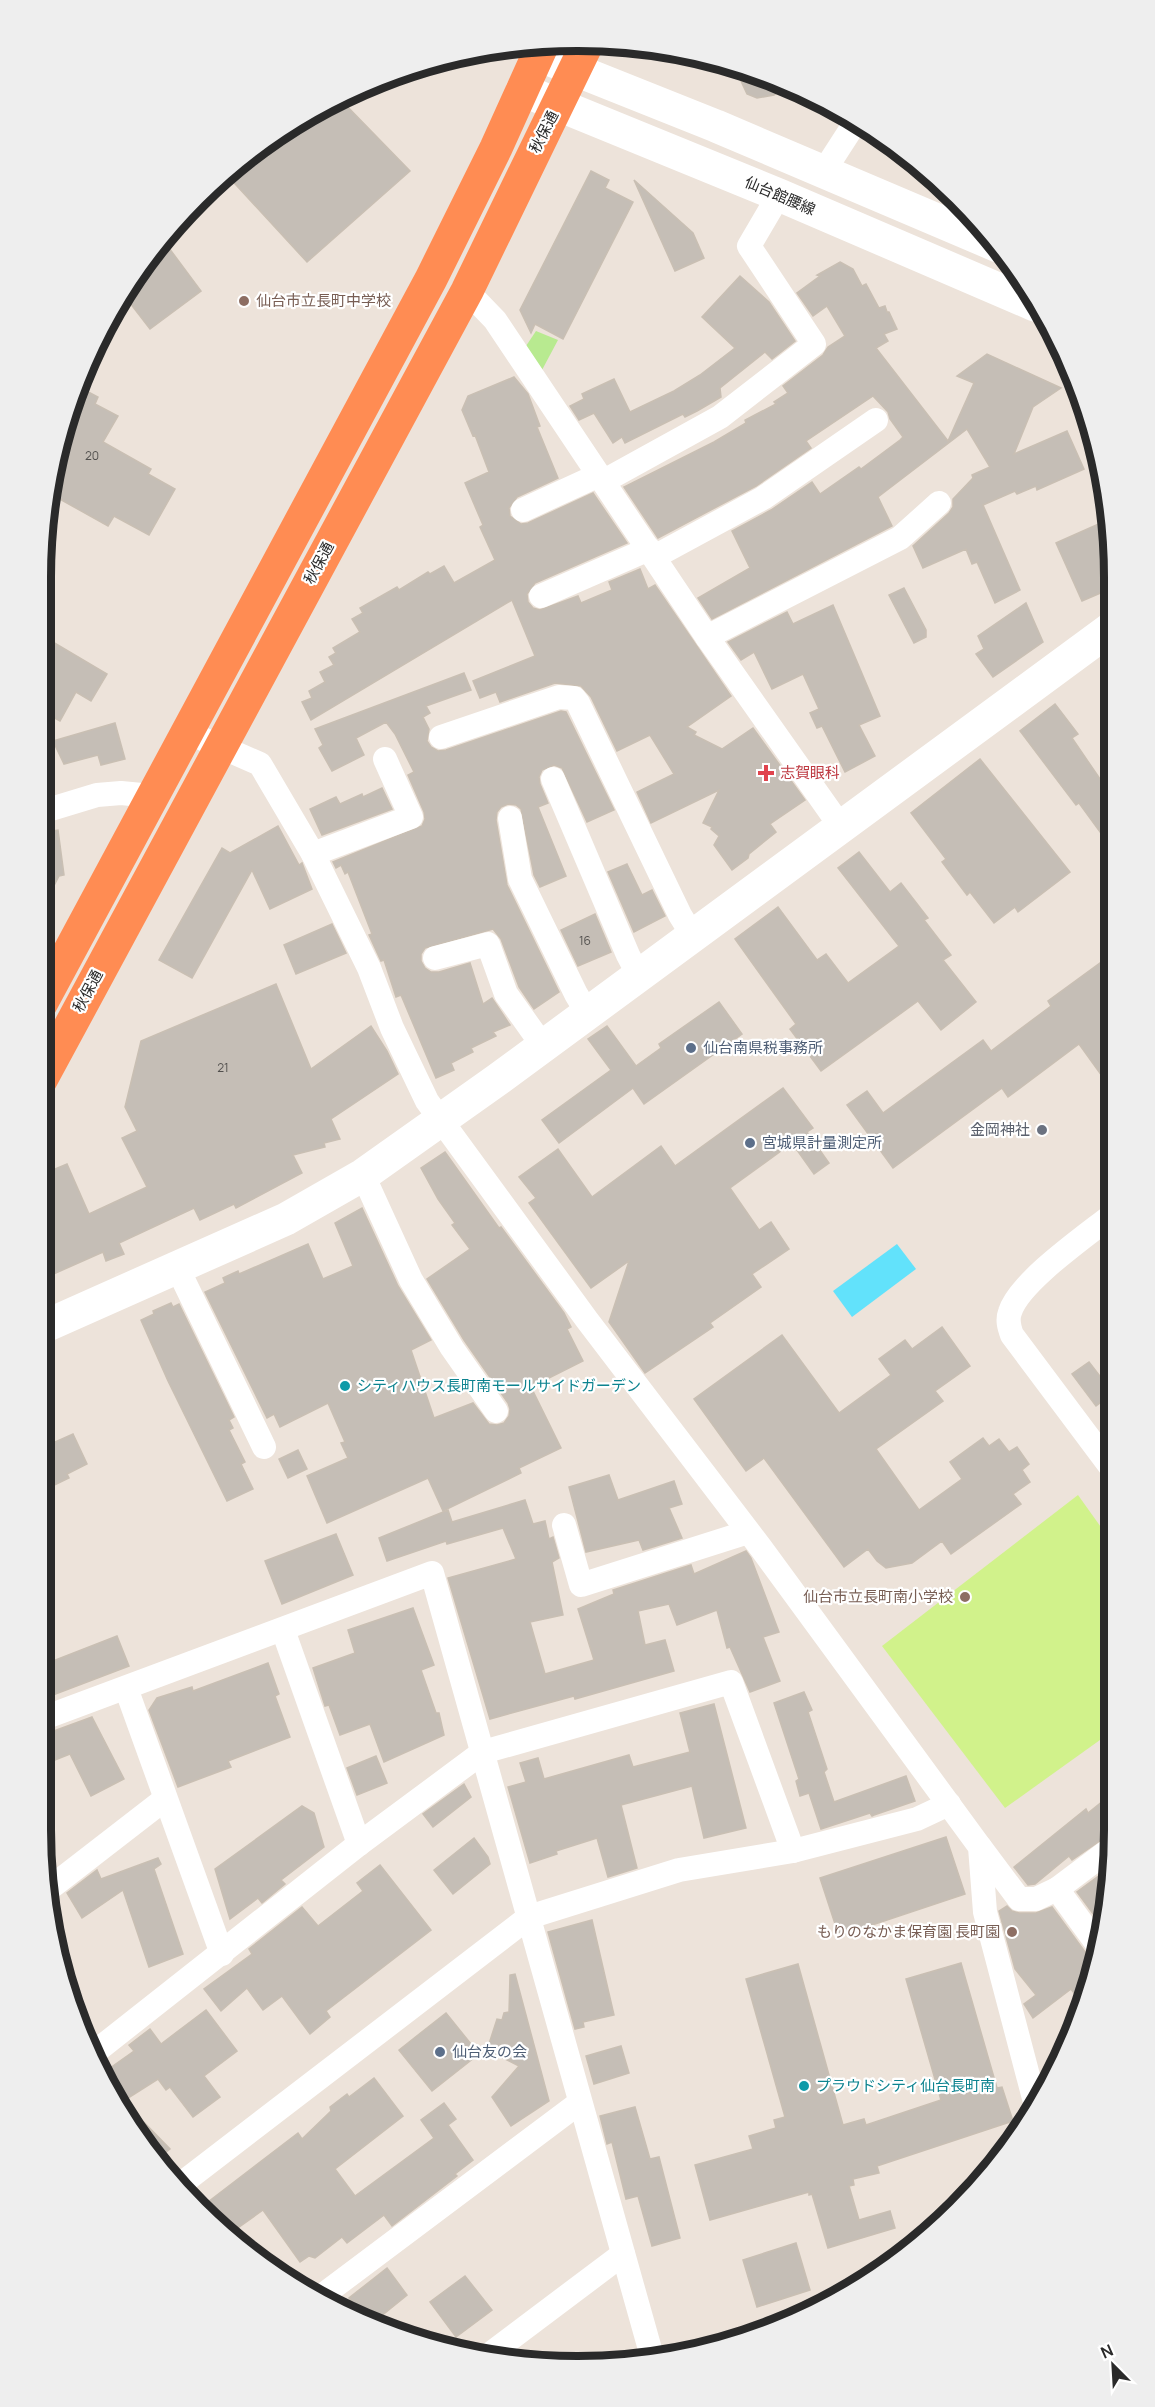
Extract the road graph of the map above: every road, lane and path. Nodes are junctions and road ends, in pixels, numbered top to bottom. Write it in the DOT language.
graph roads {
  1 [pos="539,52"];
  2 [pos="558,52"];
  3 [pos="582,55"];
  4 [pos="522,90"];
  5 [pos="558,105"];
  6 [pos="851,128"];
  7 [pos="824,171"];
  8 [pos="779,195"];
  9 [pos="979,237"];
  10 [pos="467,291"];
  11 [pos="1025,301"];
  12 [pos="876,420"];
  13 [pos="602,478"];
  14 [pos="939,503"];
  15 [pos="523,510"];
  16 [pos="651,553"];
  17 [pos="541,596"];
  18 [pos="1104,633"];
  19 [pos="707,637"];
  20 [pos="187,732"];
  21 [pos="441,737"];
  22 [pos="219,748"];
  23 [pos="385,759"];
  24 [pos="553,779"];
  25 [pos="152,796"];
  26 [pos="51,809"];
  27 [pos="510,818"];
  28 [pos="841,827"];
  29 [pos="313,854"];
  30 [pos="693,936"];
  31 [pos="435,958"];
  32 [pos="639,976"];
  33 [pos="51,984"];
  34 [pos="588,1014"];
  35 [pos="543,1046"];
  36 [pos="51,1060"];
  37 [pos="440,1122"];
  38 [pos="363,1175"];
  39 [pos="1104,1221"];
  40 [pos="1104,1235"];
  41 [pos="178,1269"];
  42 [pos="1043,1271"];
  43 [pos="51,1323"];
  44 [pos="496,1411"];
  45 [pos="264,1448"];
  46 [pos="1104,1458"];
  47 [pos="564,1526"];
  48 [pos="748,1532"];
  49 [pos="283,1630"];
  50 [pos="126,1688"];
  51 [pos="51,1715"];
  52 [pos="483,1752"];
  53 [pos="165,1799"];
  54 [pos="949,1804"];
  55 [pos="359,1844"];
  56 [pos="980,1847"];
  57 [pos="793,1851"];
  58 [pos="1103,1854"];
  59 [pos="54,1885"];
  60 [pos="1057,1889"];
  61 [pos="529,1917"];
  62 [pos="1093,1938"];
  63 [pos="222,1954"];
  64 [pos="99,2049"];
  65 [pos="1033,2093"];
  66 [pos="579,2103"];
  67 [pos="185,2181"];
  68 [pos="623,2254"];
  69 [pos="327,2292"];
  70 [pos="495,2349"];
  71 [pos="650,2350"];
  1 -- 4 [label="highway"];
  2 -- 3 [label="street"];
  3 -- 5 [label="highway, 秋保通"];
  3 -- 7 [label="street"];
  4 -- 5 [label="street, 仙台館腰線"];
  4 -- 20 [label="highway"];
  5 -- 8 [label="street, 仙台館腰線"];
  5 -- 10 [label="highway, 秋保通"];
  6 -- 7 [label="street"];
  7 -- 9 [label="street"];
  8 -- 11 [label="street, 仙台館腰線"];
  8 -- 13 [label="street"];
  10 -- 13 [label="street"];
  10 -- 22 [label="highway, 秋保通"];
  12 -- 16 [label="street"];
  13 -- 15 [label="street"];
  13 -- 16 [label="street"];
  14 -- 19 [label="street"];
  16 -- 17 [label="street"];
  16 -- 19 [label="street"];
  18 -- 28 [label="street"];
  19 -- 28 [label="street"];
  20 -- 22 [label="street"];
  20 -- 25 [label="highway"];
  21 -- 30 [label="street"];
  22 -- 29 [label="street"];
  22 -- 36 [label="highway, 秋保通"];
  23 -- 29 [label="street"];
  24 -- 32 [label="street"];
  25 -- 26 [label="street"];
  25 -- 33 [label="highway"];
  27 -- 34 [label="street"];
  28 -- 30 [label="street"];
  29 -- 37 [label="street"];
  30 -- 32 [label="street"];
  31 -- 35 [label="street"];
  32 -- 34 [label="street"];
  34 -- 35 [label="street"];
  35 -- 37 [label="street"];
  37 -- 38 [label="street"];
  37 -- 48 [label="street"];
  38 -- 41 [label="street"];
  38 -- 44 [label="street"];
  39 -- 42 [label="street"];
  40 -- 42 [label="street"];
  41 -- 43 [label="street"];
  41 -- 45 [label="street"];
  42 -- 46 [label="street"];
  47 -- 48 [label="street"];
  48 -- 54 [label="street"];
  49 -- 50 [label="street"];
  49 -- 52 [label="street"];
  49 -- 55 [label="street"];
  50 -- 51 [label="street"];
  50 -- 53 [label="street"];
  52 -- 55 [label="street"];
  52 -- 57 [label="street"];
  52 -- 61 [label="street"];
  53 -- 59 [label="street"];
  53 -- 63 [label="street"];
  54 -- 56 [label="street"];
  54 -- 57 [label="street"];
  55 -- 63 [label="street"];
  56 -- 60 [label="street"];
  56 -- 65 [label="street"];
  57 -- 61 [label="street"];
  58 -- 60 [label="street"];
  60 -- 62 [label="street"];
  61 -- 66 [label="street"];
  61 -- 67 [label="street"];
  63 -- 64 [label="street"];
  66 -- 68 [label="street"];
  66 -- 69 [label="street"];
  68 -- 70 [label="street"];
  68 -- 71 [label="street"];
}
